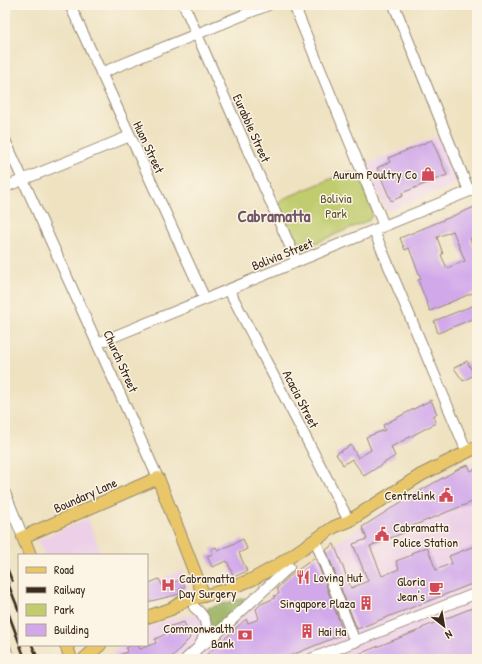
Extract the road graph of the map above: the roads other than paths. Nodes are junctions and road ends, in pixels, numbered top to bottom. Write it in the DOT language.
graph roads {
  1 [pos="70,5"];
  2 [pos="184,5"];
  3 [pos="268,5"];
  4 [pos="294,5"];
  5 [pos="394,5"];
  6 [pos="197,34"];
  7 [pos="101,72"];
  8 [pos="130,136"];
  9 [pos="5,140"];
  10 [pos="23,181"];
  11 [pos="5,188"];
  12 [pos="473,190"];
  13 [pos="384,226"];
  14 [pos="374,231"];
  15 [pos="297,262"];
  16 [pos="229,290"];
  17 [pos="205,299"];
  18 [pos="98,343"];
  19 [pos="472,450"];
  20 [pos="158,478"];
  21 [pos="5,494"];
  22 [pos="349,521"];
  23 [pos="22,537"];
  24 [pos="318,546"];
  25 [pos="30,554"];
  26 [pos="289,567"];
  27 [pos="477,594"];
  28 [pos="204,596"];
  29 [pos="194,607"];
  30 [pos="171,609"];
  31 [pos="148,617"];
  32 [pos="355,642"];
  33 [pos="99,646"];
  34 [pos="5,647"];
  35 [pos="199,647"];
  36 [pos="86,657"];
  37 [pos="9,659"];
  38 [pos="186,659"];
  39 [pos="311,659"];
  1 -- 7 [label="street, Huon Street"];
  2 -- 6 [label="street, Eurabbie Street"];
  3 -- 6 [label="street"];
  4 -- 13 [label="street"];
  5 -- 12 [label="street"];
  6 -- 7 [label="street"];
  6 -- 15 [label="street, Eurabbie Street"];
  7 -- 8 [label="street, Huon Street"];
  8 -- 10 [label="street"];
  8 -- 17 [label="street, Huon Street"];
  9 -- 10 [label="street, Church Street"];
  10 -- 11 [label="street"];
  10 -- 18 [label="street, Church Street"];
  12 -- 13 [label="street, Bolivia Street"];
  13 -- 14 [label="street, Bolivia Street"];
  14 -- 15 [label="street, Bolivia Street"];
  14 -- 19 [label="street"];
  15 -- 16 [label="street, Bolivia Street"];
  16 -- 17 [label="street, Bolivia Street"];
  16 -- 22 [label="street, Acacia Street"];
  17 -- 18 [label="street, Bolivia Street"];
  18 -- 20 [label="street, Church Street"];
  19 -- 22 [label="main road"];
  20 -- 23 [label="main road, Boundary Lane"];
  20 -- 28 [label="main road, Church Street"];
  21 -- 23 [label="street"];
  22 -- 24 [label="main road"];
  22 -- 28 [label="main road"];
  23 -- 25 [label="main road"];
  24 -- 26 [label="main road"];
  24 -- 32 [label="street"];
  26 -- 29 [label="main road"];
  26 -- 35 [label="street"];
  27 -- 32 [label="street"];
  28 -- 30 [label="main road"];
  29 -- 30 [label="main road"];
  29 -- 35 [label="street"];
  30 -- 31 [label="main road"];
  32 -- 39 [label="street"];
  33 -- 36 [label="main road"];
  34 -- 37 [label="street"];
  35 -- 38 [label="street"];
}
